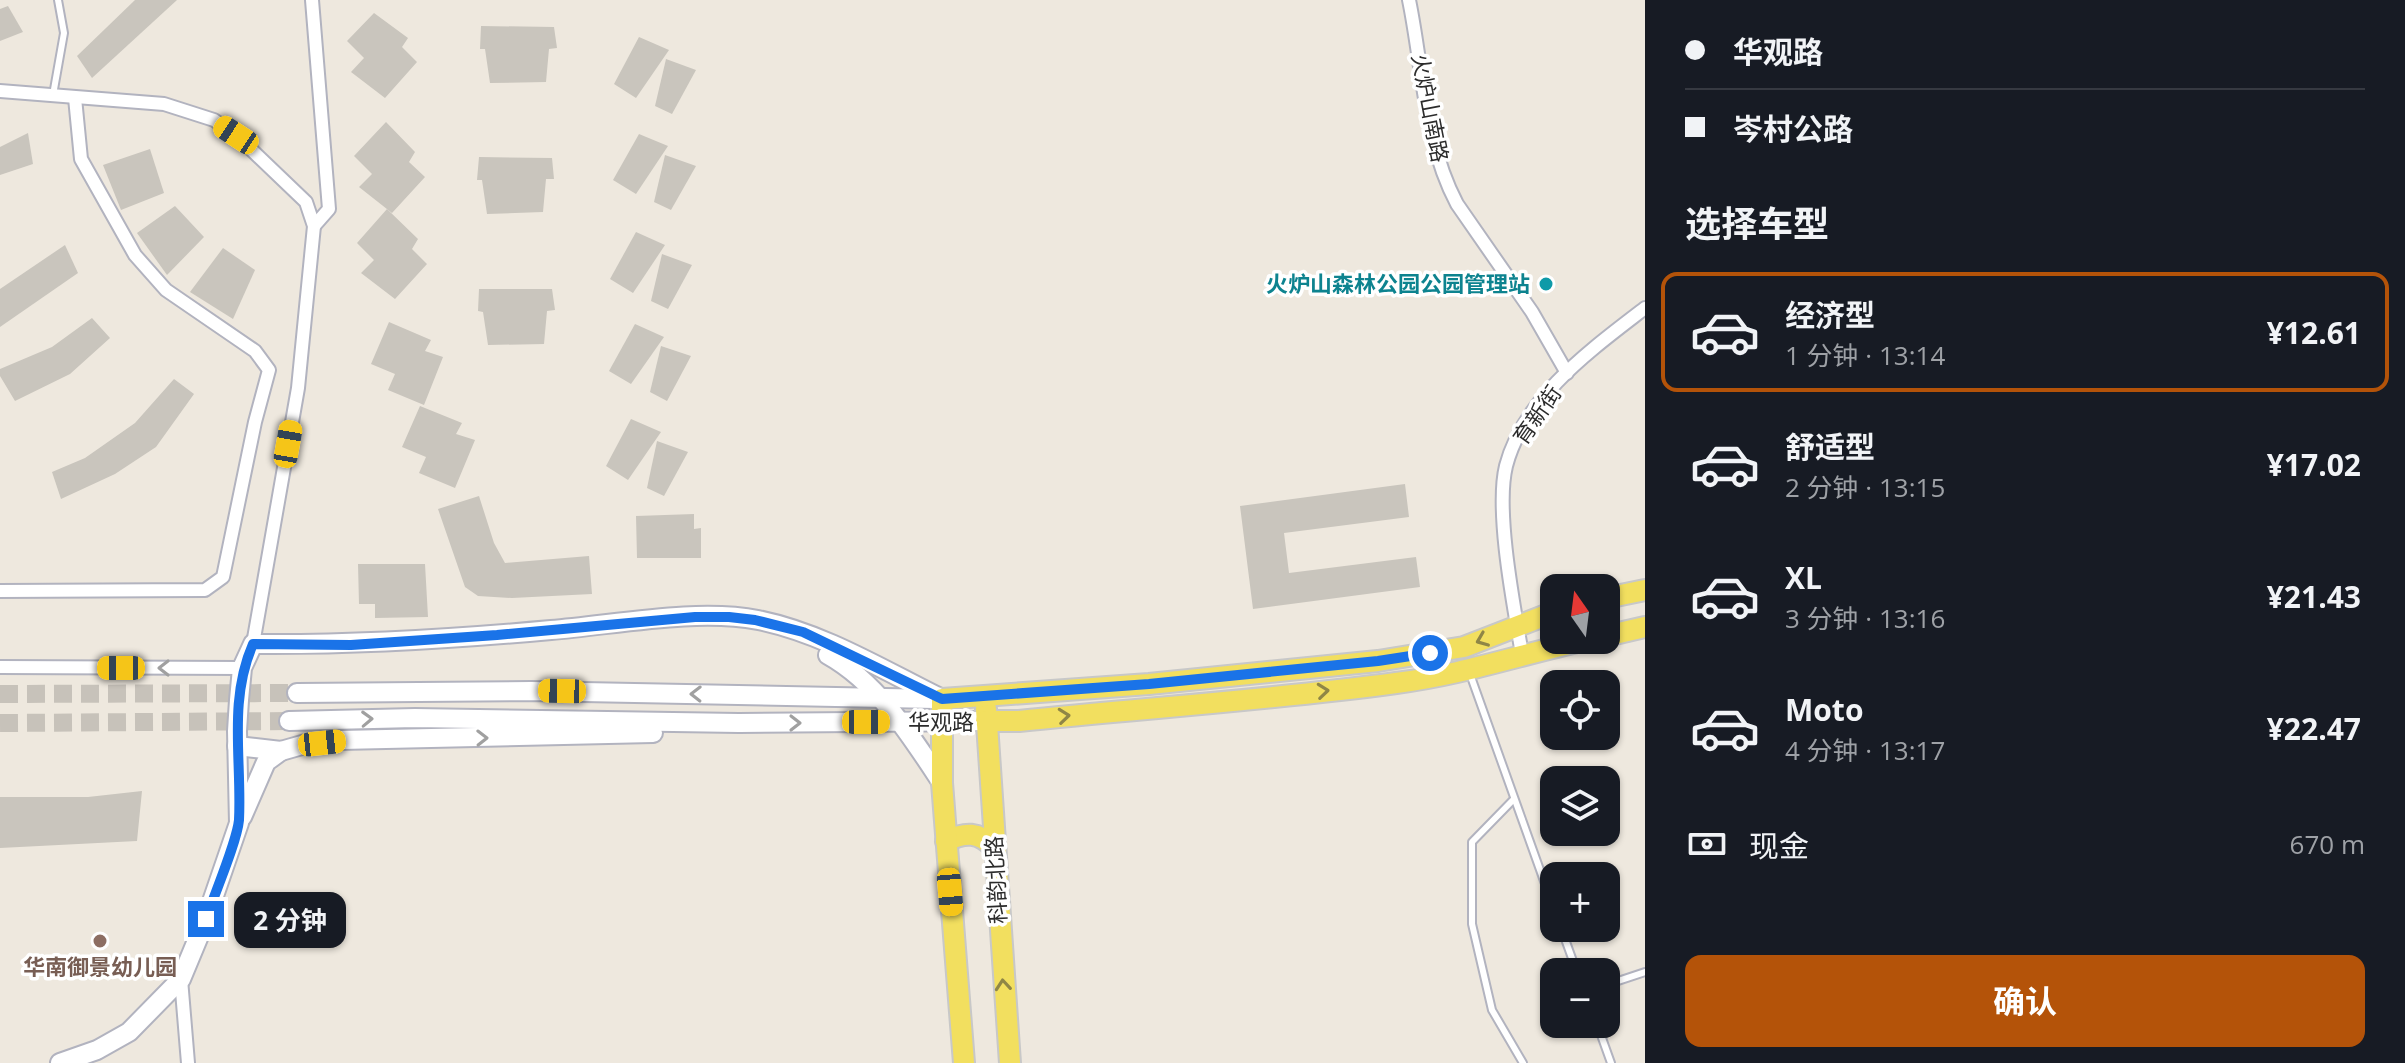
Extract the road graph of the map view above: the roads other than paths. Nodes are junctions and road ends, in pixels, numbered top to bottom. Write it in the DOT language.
graph roads {
  1 [pos="58,0"];
  2 [pos="312,0"];
  3 [pos="1409,0"];
  4 [pos="0,91"];
  5 [pos="53,96"];
  6 [pos="75,98"];
  7 [pos="314,226"];
  8 [pos="1645,308"];
  9 [pos="1567,373"];
  10 [pos="1645,590"];
  11 [pos="0,591"];
  12 [pos="1620,595"];
  13 [pos="729,617"];
  14 [pos="1540,617"];
  15 [pos="1517,624"];
  16 [pos="1645,627"];
  17 [pos="1620,633"];
  18 [pos="253,644"];
  19 [pos="1540,650"];
  20 [pos="1522,654"];
  21 [pos="0,667"];
  22 [pos="242,668"];
  23 [pos="1469,671"];
  24 [pos="297,693"];
  25 [pos="985,697"];
  26 [pos="878,698"];
  27 [pos="942,699"];
  28 [pos="289,721"];
  29 [pos="986,721"];
  30 [pos="902,722"];
  31 [pos="942,722"];
  32 [pos="759,723"];
  33 [pos="237,746"];
  34 [pos="281,751"];
  35 [pos="942,783"];
  36 [pos="1513,800"];
  37 [pos="239,823"];
  38 [pos="946,841"];
  39 [pos="994,848"];
  40 [pos="1540,872"];
  41 [pos="1645,972"];
  42 [pos="181,979"];
  43 [pos="1620,980"];
  44 [pos="1602,1038"];
  45 [pos="60,1063"];
  46 [pos="188,1063"];
  47 [pos="964,1063"];
  48 [pos="1010,1063"];
  49 [pos="1523,1063"];
  50 [pos="1611,1063"];
  1 -- 5 [label="lane"];
  2 -- 7 [label="street"];
  3 -- 9 [label="street, 火炉山南路"];
  4 -- 5 [label="street"];
  5 -- 6 [label="street"];
  6 -- 7 [label="street"];
  6 -- 11 [label="street"];
  7 -- 18 [label="street"];
  8 -- 9 [label="street, 育新街"];
  9 -- 15 [label="street, 育新街"];
  10 -- 12 [label="main road"];
  13 -- 18 [label="street"];
  13 -- 26 [label="street"];
  13 -- 27 [label="street"];
  14 -- 15 [label="main road, 华观路"];
  15 -- 20 [label="street, 育新街"];
  15 -- 25 [label="main road, 华观路, one-way"];
  16 -- 17 [label="main road"];
  18 -- 22 [label="street"];
  19 -- 20 [label="main road, 华观路"];
  20 -- 23 [label="main road, 华观路"];
  22 -- 21 [label="street, one-way"];
  22 -- 33 [label="street"];
  29 -- 23 [label="main road, 华观路, one-way"];
  23 -- 36 [label="lane"];
  26 -- 24 [label="street, 华观路, one-way"];
  25 -- 27 [label="main road, 华观路"];
  25 -- 29 [label="main road, 科韵北路"];
  26 -- 27 [label="street, 华观路"];
  26 -- 30 [label="street"];
  27 -- 31 [label="main road, 科韵北路"];
  28 -- 32 [label="street, 华观路, one-way"];
  29 -- 31 [label="street, 华观路"];
  29 -- 39 [label="main road, 科韵北路"];
  30 -- 31 [label="street, 华观路"];
  32 -- 30 [label="street, 华观路, one-way"];
  30 -- 35 [label="street"];
  31 -- 35 [label="main road, 科韵北路"];
  34 -- 32 [label="street, one-way"];
  33 -- 34 [label="street"];
  33 -- 37 [label="street"];
  34 -- 37 [label="street"];
  35 -- 38 [label="main road, 科韵北路"];
  36 -- 40 [label="lane"];
  36 -- 49 [label="lane"];
  37 -- 42 [label="street"];
  38 -- 39 [label="main road"];
  38 -- 47 [label="main road, 科韵北路"];
  48 -- 39 [label="main road, 科韵北路, one-way"];
  41 -- 43 [label="lane"];
  42 -- 45 [label="street"];
  42 -- 46 [label="street"];
  44 -- 50 [label="lane"];
}
